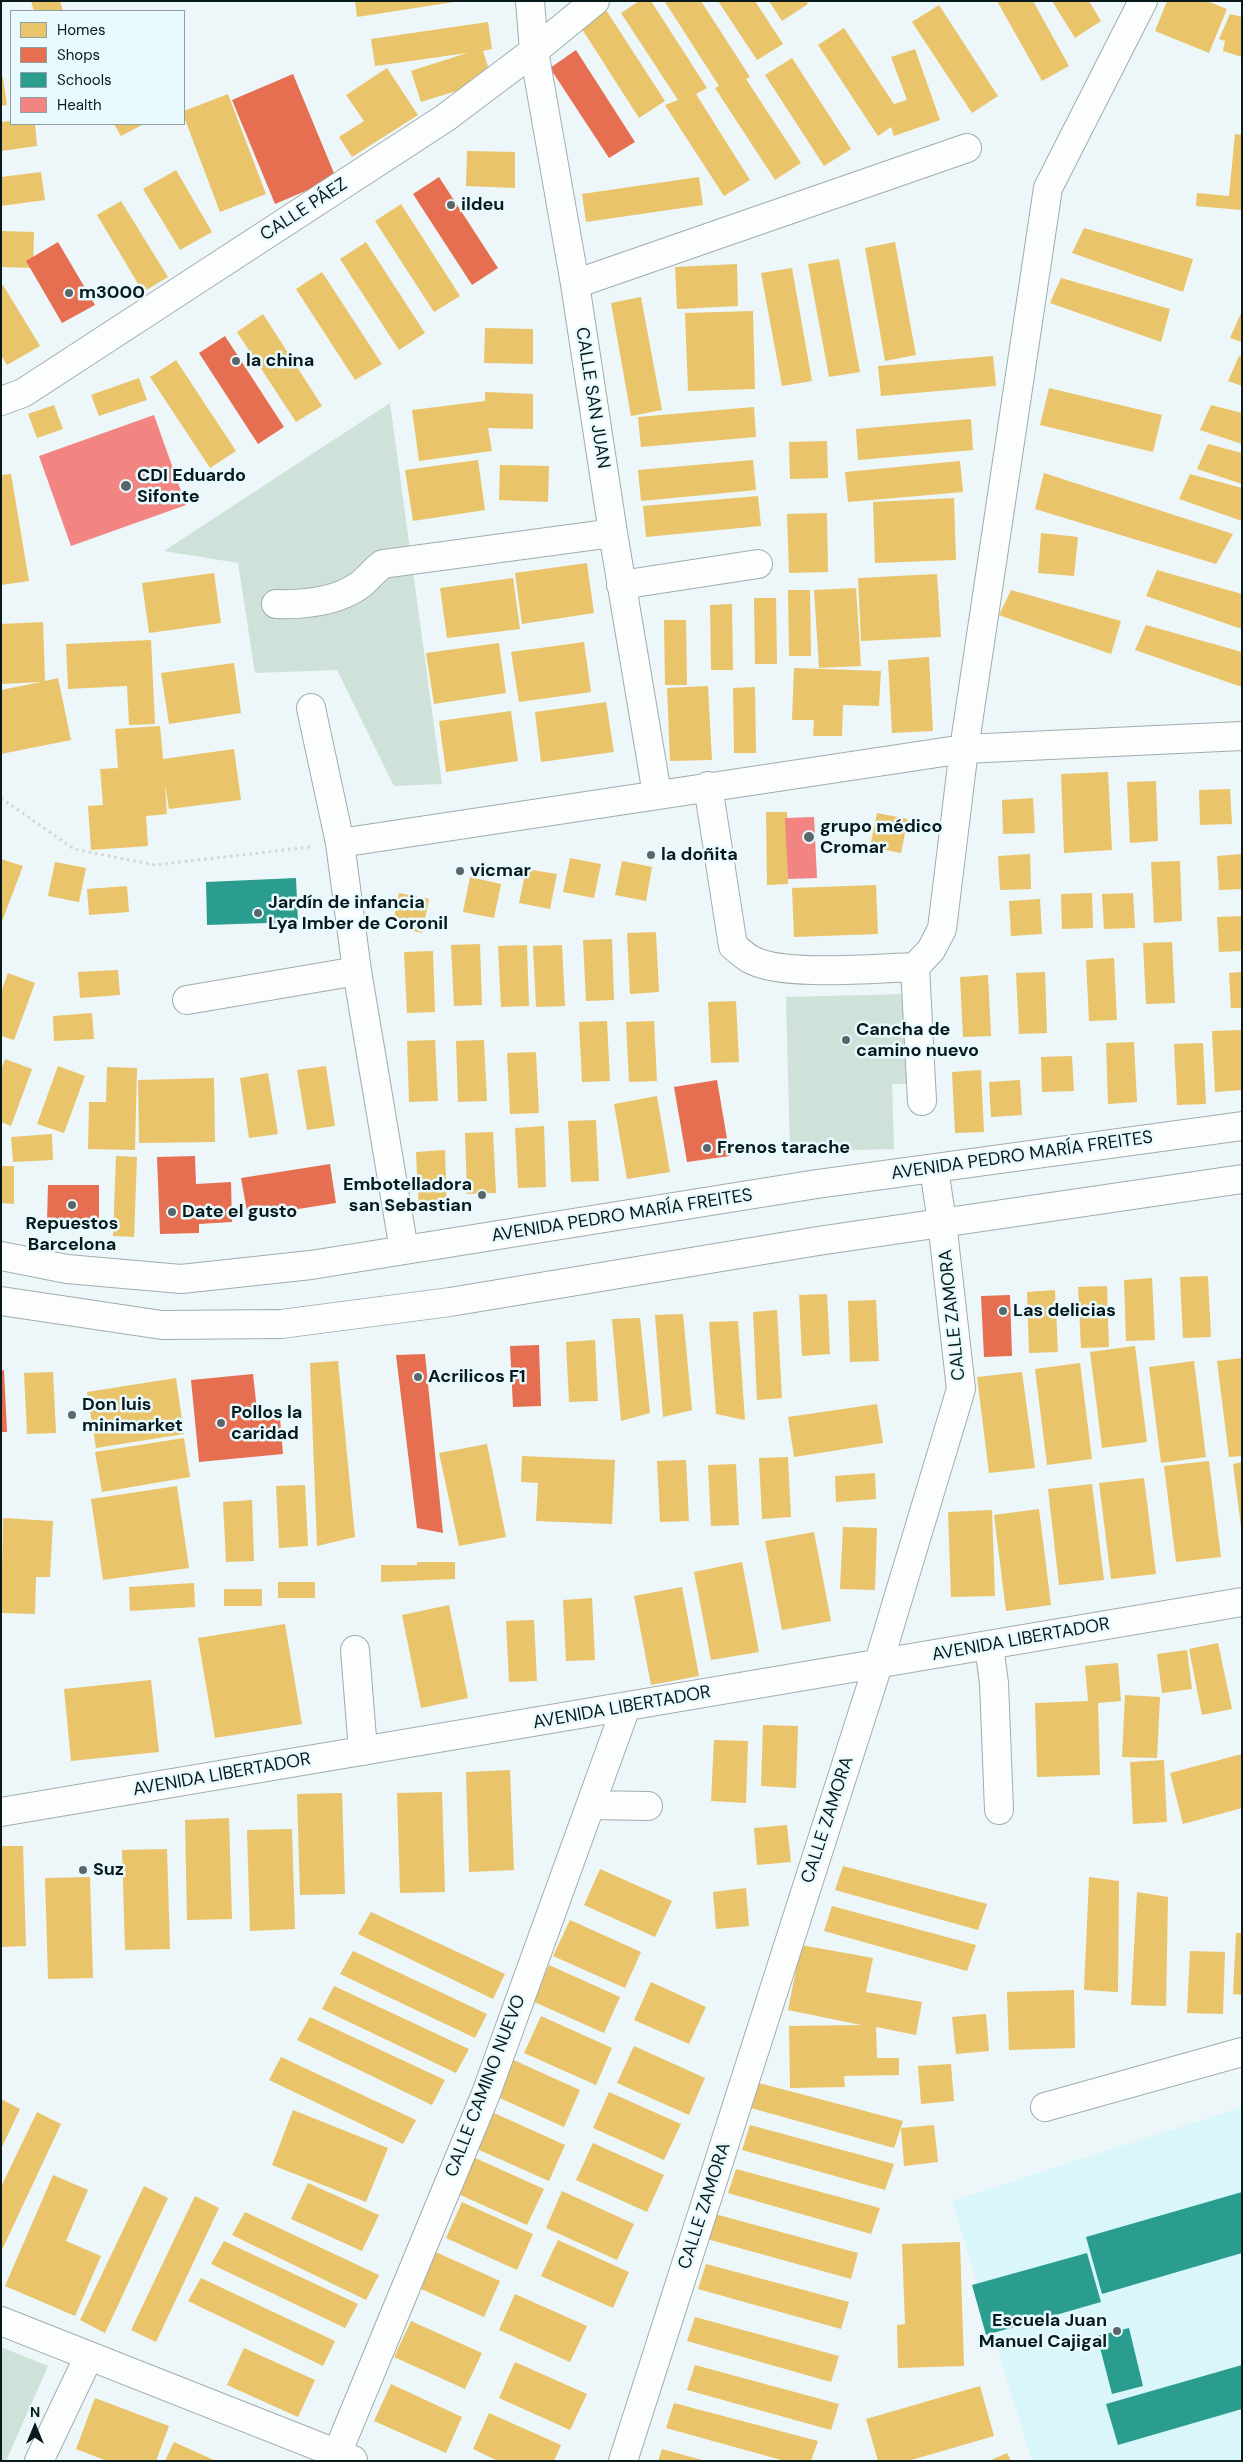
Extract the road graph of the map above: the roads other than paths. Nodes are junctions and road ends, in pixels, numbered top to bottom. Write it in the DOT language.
graph roads {
  1 [pos="530,1"];
  2 [pos="596,1"];
  3 [pos="1143,1"];
  4 [pos="534,51"];
  5 [pos="967,148"];
  6 [pos="575,284"];
  7 [pos="1,401"];
  8 [pos="613,533"];
  9 [pos="758,564"];
  10 [pos="621,585"];
  11 [pos="276,604"];
  12 [pos="312,708"];
  13 [pos="1242,736"];
  14 [pos="964,749"];
  15 [pos="708,786"];
  16 [pos="657,794"];
  17 [pos="340,843"];
  18 [pos="914,967"];
  19 [pos="357,971"];
  20 [pos="188,1000"];
  21 [pos="922,1101"];
  22 [pos="1242,1126"];
  23 [pos="934,1169"];
  24 [pos="1242,1179"];
  25 [pos="942,1222"];
  26 [pos="404,1250"];
  27 [pos="1,1256"];
  28 [pos="1,1300"];
  29 [pos="1239,1610"];
  30 [pos="989,1646"];
  31 [pos="354,1650"];
  32 [pos="878,1665"];
  33 [pos="626,1707"];
  34 [pos="363,1751"];
  35 [pos="591,1805"];
  36 [pos="648,1806"];
  37 [pos="1000,1810"];
  38 [pos="1,1812"];
  39 [pos="1242,2052"];
  40 [pos="1045,2107"];
  41 [pos="1,2320"];
  42 [pos="89,2356"];
  43 [pos="341,2459"];
  44 [pos="39,2461"];
  45 [pos="623,2461"];
  1 -- 4 [label="street, CALLE SAN JUAN"];
  2 -- 4 [label="street, CALLE PÁEZ"];
  3 -- 14 [label="street"];
  4 -- 6 [label="street, CALLE SAN JUAN"];
  4 -- 7 [label="street, CALLE PÁEZ"];
  5 -- 6 [label="street"];
  6 -- 8 [label="street, CALLE SAN JUAN"];
  8 -- 10 [label="street, CALLE SAN JUAN"];
  8 -- 11 [label="street"];
  9 -- 10 [label="street"];
  10 -- 16 [label="street, CALLE SAN JUAN"];
  12 -- 17 [label="street"];
  13 -- 14 [label="street"];
  14 -- 15 [label="street"];
  14 -- 18 [label="street"];
  15 -- 16 [label="street"];
  15 -- 18 [label="street"];
  16 -- 17 [label="street"];
  17 -- 19 [label="street"];
  18 -- 21 [label="street"];
  19 -- 20 [label="street"];
  19 -- 26 [label="street"];
  22 -- 23 [label="street, AVENIDA PEDRO MARÍA FREITES"];
  23 -- 25 [label="street, CALLE ZAMORA"];
  23 -- 26 [label="street, AVENIDA PEDRO MARÍA FREITES"];
  24 -- 25 [label="street"];
  25 -- 28 [label="street"];
  25 -- 32 [label="street, CALLE ZAMORA"];
  26 -- 27 [label="street, AVENIDA PEDRO MARÍA FREITES"];
  29 -- 30 [label="street, AVENIDA LIBERTADOR"];
  30 -- 32 [label="street, AVENIDA LIBERTADOR"];
  30 -- 37 [label="street"];
  31 -- 34 [label="street"];
  32 -- 33 [label="street, AVENIDA LIBERTADOR"];
  32 -- 45 [label="street, CALLE ZAMORA"];
  33 -- 34 [label="street, AVENIDA LIBERTADOR"];
  33 -- 35 [label="street, CALLE CAMINO NUEVO"];
  34 -- 38 [label="street, AVENIDA LIBERTADOR"];
  35 -- 36 [label="street"];
  35 -- 43 [label="street, CALLE CAMINO NUEVO"];
  39 -- 40 [label="street"];
  41 -- 42 [label="street"];
  42 -- 43 [label="street"];
  42 -- 44 [label="street"];
}
